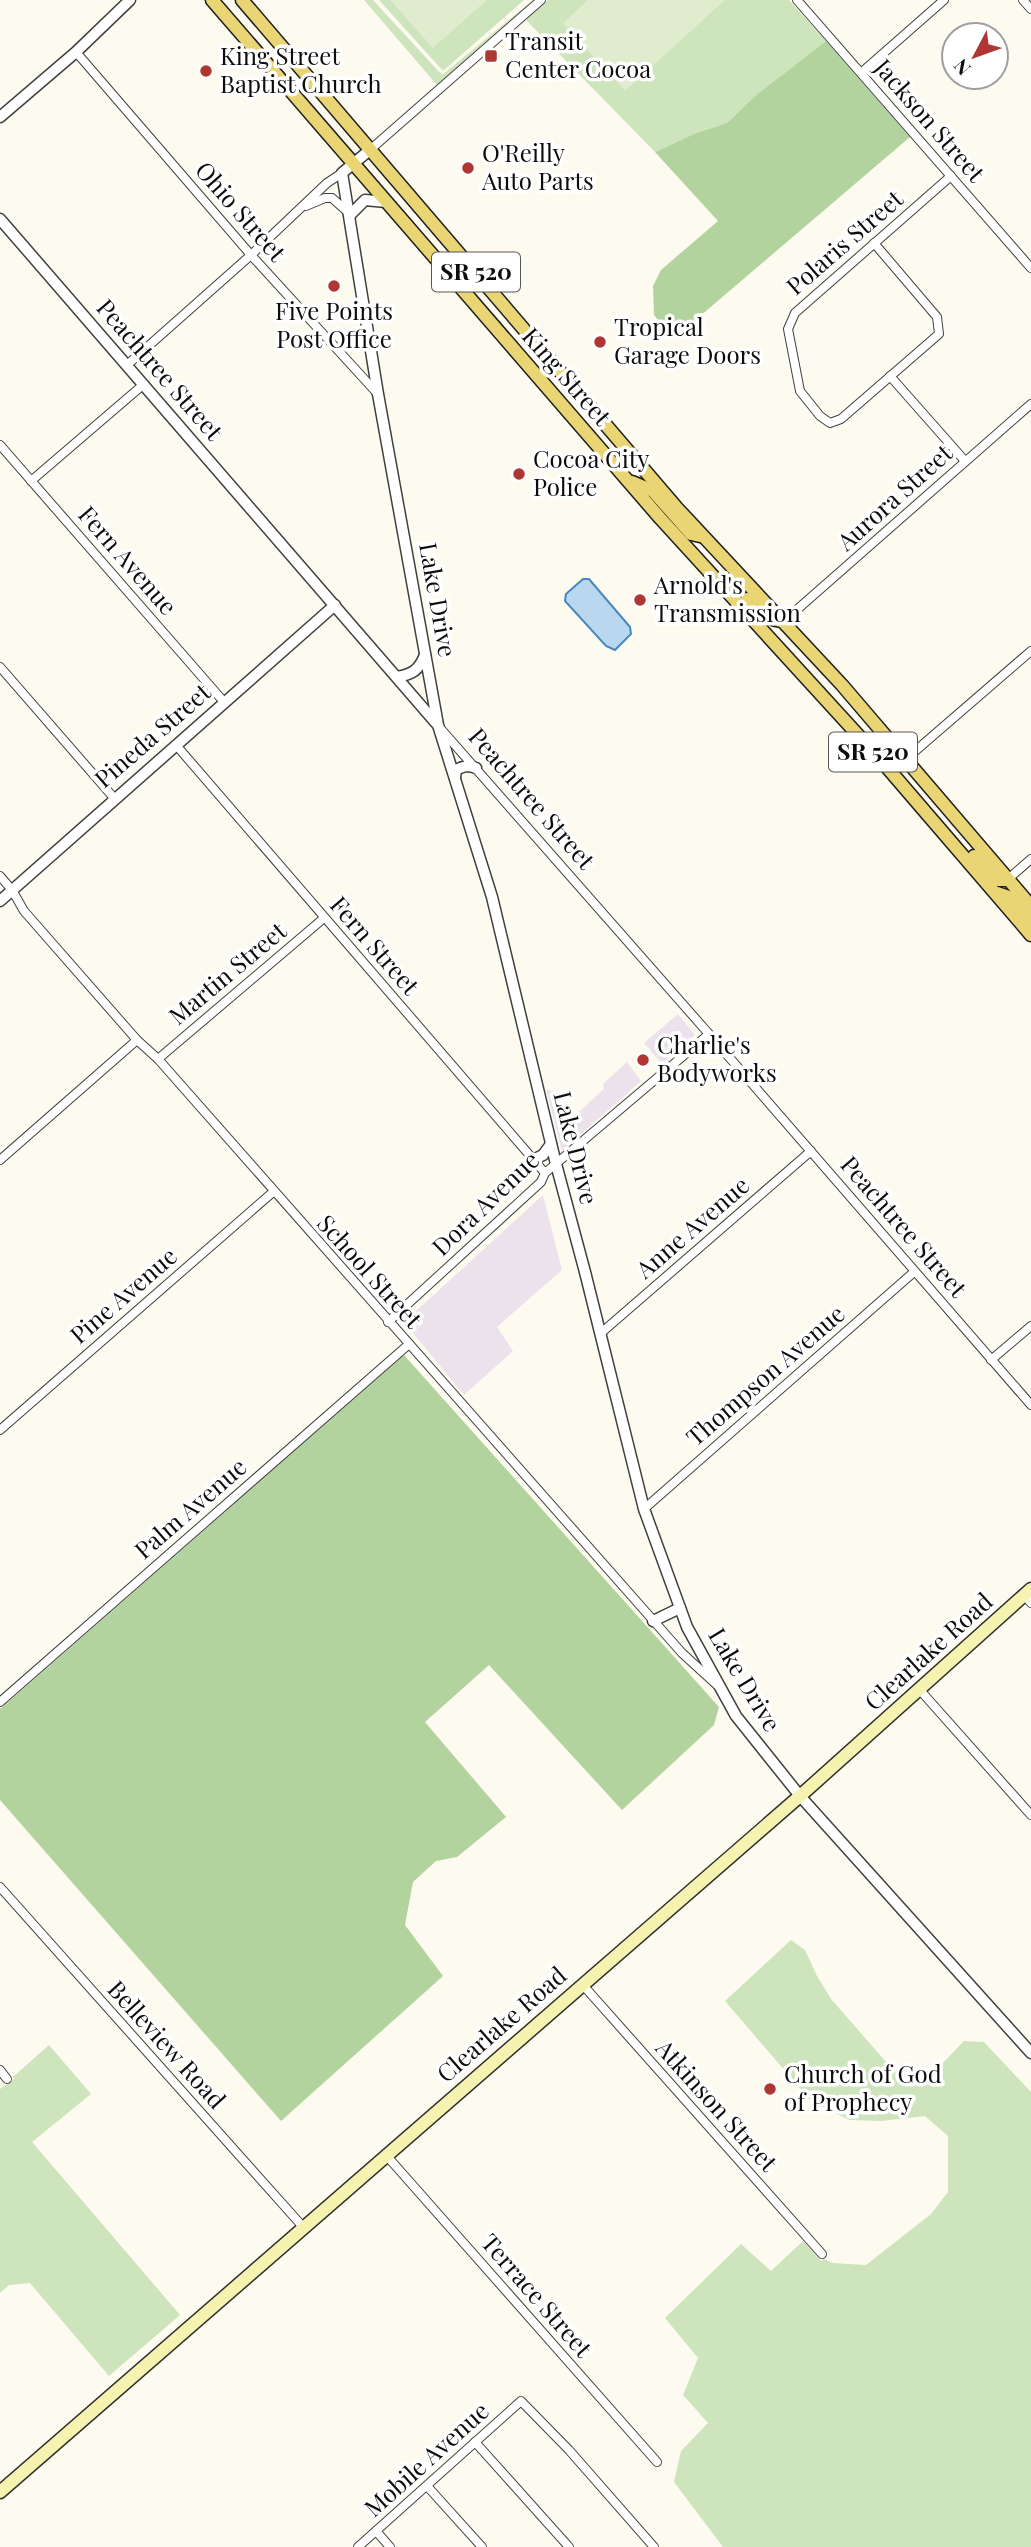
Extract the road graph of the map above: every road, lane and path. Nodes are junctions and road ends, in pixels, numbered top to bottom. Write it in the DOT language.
graph roads {
  1 [pos="130,0"];
  2 [pos="212,0"];
  3 [pos="242,0"];
  4 [pos="541,0"];
  5 [pos="797,0"];
  6 [pos="944,0"];
  7 [pos="1023,0"];
  8 [pos="1031,9"];
  9 [pos="76,52"];
  10 [pos="862,72"];
  11 [pos="0,117"];
  12 [pos="370,149"];
  13 [pos="347,168"];
  14 [pos="951,176"];
  15 [pos="386,202"];
  16 [pos="300,208"];
  17 [pos="350,215"];
  18 [pos="0,219"];
  19 [pos="874,243"];
  20 [pos="251,255"];
  21 [pos="1031,268"];
  22 [pos="127,365"];
  23 [pos="890,376"];
  24 [pos="144,384"];
  25 [pos="378,394"];
  26 [pos="1031,404"];
  27 [pos="0,445"];
  28 [pos="965,461"];
  29 [pos="629,480"];
  30 [pos="31,481"];
  31 [pos="704,536"];
  32 [pos="712,572"];
  33 [pos="335,604"];
  34 [pos="784,621"];
  35 [pos="1031,651"];
  36 [pos="425,654"];
  37 [pos="0,667"];
  38 [pos="397,677"];
  39 [pos="224,702"];
  40 [pos="438,725"];
  41 [pos="176,745"];
  42 [pos="906,759"];
  43 [pos="881,760"];
  44 [pos="476,768"];
  45 [pos="455,778"];
  46 [pos="114,798"];
  47 [pos="1031,859"];
  48 [pos="0,876"];
  49 [pos="1007,880"];
  50 [pos="12,890"];
  51 [pos="994,892"];
  52 [pos="0,901"];
  53 [pos="1031,906"];
  54 [pos="324,918"];
  55 [pos="1031,920"];
  56 [pos="1031,935"];
  57 [pos="709,1034"];
  58 [pos="137,1040"];
  59 [pos="158,1059"];
  60 [pos="551,1144"];
  61 [pos="811,1151"];
  62 [pos="535,1159"];
  63 [pos="0,1160"];
  64 [pos="556,1164"];
  65 [pos="545,1173"];
  66 [pos="273,1192"];
  67 [pos="914,1272"];
  68 [pos="388,1322"];
  69 [pos="1031,1326"];
  70 [pos="601,1333"];
  71 [pos="408,1345"];
  72 [pos="991,1360"];
  73 [pos="1031,1404"];
  74 [pos="0,1430"];
  75 [pos="644,1509"];
  76 [pos="1029,1596"];
  77 [pos="680,1608"];
  78 [pos="653,1621"];
  79 [pos="719,1687"];
  80 [pos="919,1689"];
  81 [pos="0,1702"];
  82 [pos="800,1796"];
  83 [pos="1031,1815"];
  84 [pos="0,1887"];
  85 [pos="582,1984"];
  86 [pos="1031,2053"];
  87 [pos="0,2070"];
  88 [pos="7,2078"];
  89 [pos="386,2155"];
  90 [pos="304,2228"];
  91 [pos="822,2254"];
  92 [pos="475,2442"];
  93 [pos="657,2462"];
  94 [pos="427,2486"];
  95 [pos="0,2492"];
  96 [pos="376,2531"];
  97 [pos="358,2547"];
  98 [pos="390,2547"];
  99 [pos="482,2547"];
  100 [pos="569,2547"];
  101 [pos="654,2547"];
  1 -- 9 [label="street"];
  2 -- 13 [label="main road, King Street / SR 520"];
  3 -- 12 [label="main road, King Street / SR 520"];
  4 -- 12 [label="street"];
  5 -- 10 [label="street, Jackson Street"];
  6 -- 10 [label="street"];
  7 -- 8 [label="street"];
  9 -- 11 [label="street"];
  9 -- 20 [label="street, Ohio Street"];
  10 -- 14 [label="street, Jackson Street"];
  12 -- 13 [label="street"];
  12 -- 31 [label="main road, King Street / SR 520"];
  13 -- 15 [label="main road, King Street / SR 520"];
  13 -- 16 [label="street"];
  13 -- 17 [label="street, Lake Drive"];
  14 -- 19 [label="street, Polaris Street"];
  14 -- 21 [label="street, Jackson Street"];
  15 -- 17 [label="street"];
  15 -- 29 [label="main road, King Street / SR 520"];
  16 -- 17 [label="street"];
  16 -- 20 [label="street"];
  17 -- 25 [label="street, Lake Drive"];
  18 -- 22 [label="street, Peachtree Street"];
  19 -- 23 [label="street"];
  19 -- 23 [label="street, Polaris Street"];
  20 -- 22 [label="street"];
  20 -- 25 [label="street, Ohio Street"];
  22 -- 24 [label="street, Peachtree Street"];
  23 -- 28 [label="street"];
  24 -- 30 [label="street"];
  24 -- 33 [label="street, Peachtree Street"];
  25 -- 36 [label="street, Lake Drive"];
  26 -- 28 [label="street, Aurora Street"];
  27 -- 30 [label="street, Fern Avenue"];
  28 -- 34 [label="street, Aurora Street"];
  29 -- 31 [label="main road"];
  29 -- 32 [label="main road, King Street / SR 520"];
  30 -- 39 [label="street, Fern Avenue"];
  31 -- 34 [label="main road, King Street / SR 520"];
  32 -- 34 [label="main road"];
  32 -- 43 [label="main road, King Street / SR 520"];
  33 -- 38 [label="street, Peachtree Street"];
  33 -- 39 [label="street, Pineda Street"];
  34 -- 42 [label="main road, King Street / SR 520"];
  35 -- 42 [label="street"];
  36 -- 38 [label="street"];
  36 -- 40 [label="street, Lake Drive"];
  37 -- 46 [label="street"];
  38 -- 40 [label="street, Peachtree Street"];
  39 -- 41 [label="street, Pineda Street"];
  40 -- 44 [label="street, Peachtree Street"];
  40 -- 45 [label="street, Lake Drive"];
  41 -- 46 [label="street, Pineda Street"];
  41 -- 54 [label="street, Fern Street"];
  42 -- 49 [label="main road, King Street / SR 520"];
  43 -- 49 [label="main road"];
  43 -- 51 [label="main road, King Street / SR 520"];
  44 -- 45 [label="street"];
  44 -- 57 [label="street, Peachtree Street"];
  45 -- 60 [label="street, Lake Drive"];
  46 -- 50 [label="street, Pineda Street"];
  47 -- 49 [label="street"];
  48 -- 50 [label="street, School Street"];
  49 -- 53 [label="main road, King Street / SR 520"];
  50 -- 52 [label="street, Pineda Street"];
  50 -- 58 [label="street, School Street"];
  51 -- 55 [label="main road"];
  51 -- 56 [label="main road, King Street / SR 520"];
  54 -- 59 [label="street, Martin Street"];
  54 -- 62 [label="street, Fern Street"];
  57 -- 61 [label="street, Peachtree Street"];
  57 -- 64 [label="street, Dora Avenue"];
  58 -- 59 [label="street, School Street"];
  58 -- 63 [label="street"];
  59 -- 66 [label="street, School Street"];
  60 -- 62 [label="street"];
  60 -- 64 [label="street, Lake Drive"];
  61 -- 67 [label="street, Peachtree Street"];
  61 -- 70 [label="street, Anne Avenue"];
  62 -- 65 [label="street, Fern Street"];
  64 -- 65 [label="street, Dora Avenue"];
  64 -- 70 [label="street, Lake Drive"];
  65 -- 68 [label="street, Dora Avenue"];
  66 -- 68 [label="street, School Street"];
  66 -- 74 [label="street, Pine Avenue"];
  67 -- 72 [label="street, Peachtree Street"];
  67 -- 75 [label="street, Thompson Avenue"];
  68 -- 71 [label="street, School Street"];
  69 -- 72 [label="street"];
  70 -- 75 [label="street, Lake Drive"];
  71 -- 78 [label="street, School Street"];
  71 -- 81 [label="street, Palm Avenue"];
  72 -- 73 [label="street, Peachtree Street"];
  75 -- 77 [label="street, Lake Drive"];
  76 -- 80 [label="main road, Clearlake Road"];
  77 -- 78 [label="street"];
  77 -- 79 [label="street, Lake Drive"];
  78 -- 79 [label="street, School Street"];
  79 -- 82 [label="street, Lake Drive"];
  80 -- 82 [label="main road, Clearlake Road"];
  80 -- 83 [label="street"];
  82 -- 85 [label="main road, Clearlake Road"];
  82 -- 86 [label="street, Lake Drive"];
  84 -- 90 [label="street, Belleview Road"];
  85 -- 89 [label="main road, Clearlake Road"];
  85 -- 91 [label="street, Atkinson Street"];
  87 -- 88 [label="street"];
  89 -- 90 [label="main road, Clearlake Road"];
  89 -- 93 [label="street, Terrace Street"];
  90 -- 95 [label="main road, Clearlake Road"];
  92 -- 94 [label="street, Mobile Avenue"];
  92 -- 100 [label="street"];
  92 -- 101 [label="street, Mobile Avenue"];
  94 -- 96 [label="street, Mobile Avenue"];
  94 -- 99 [label="street"];
  96 -- 97 [label="street, Mobile Avenue"];
  96 -- 98 [label="street"];
}
